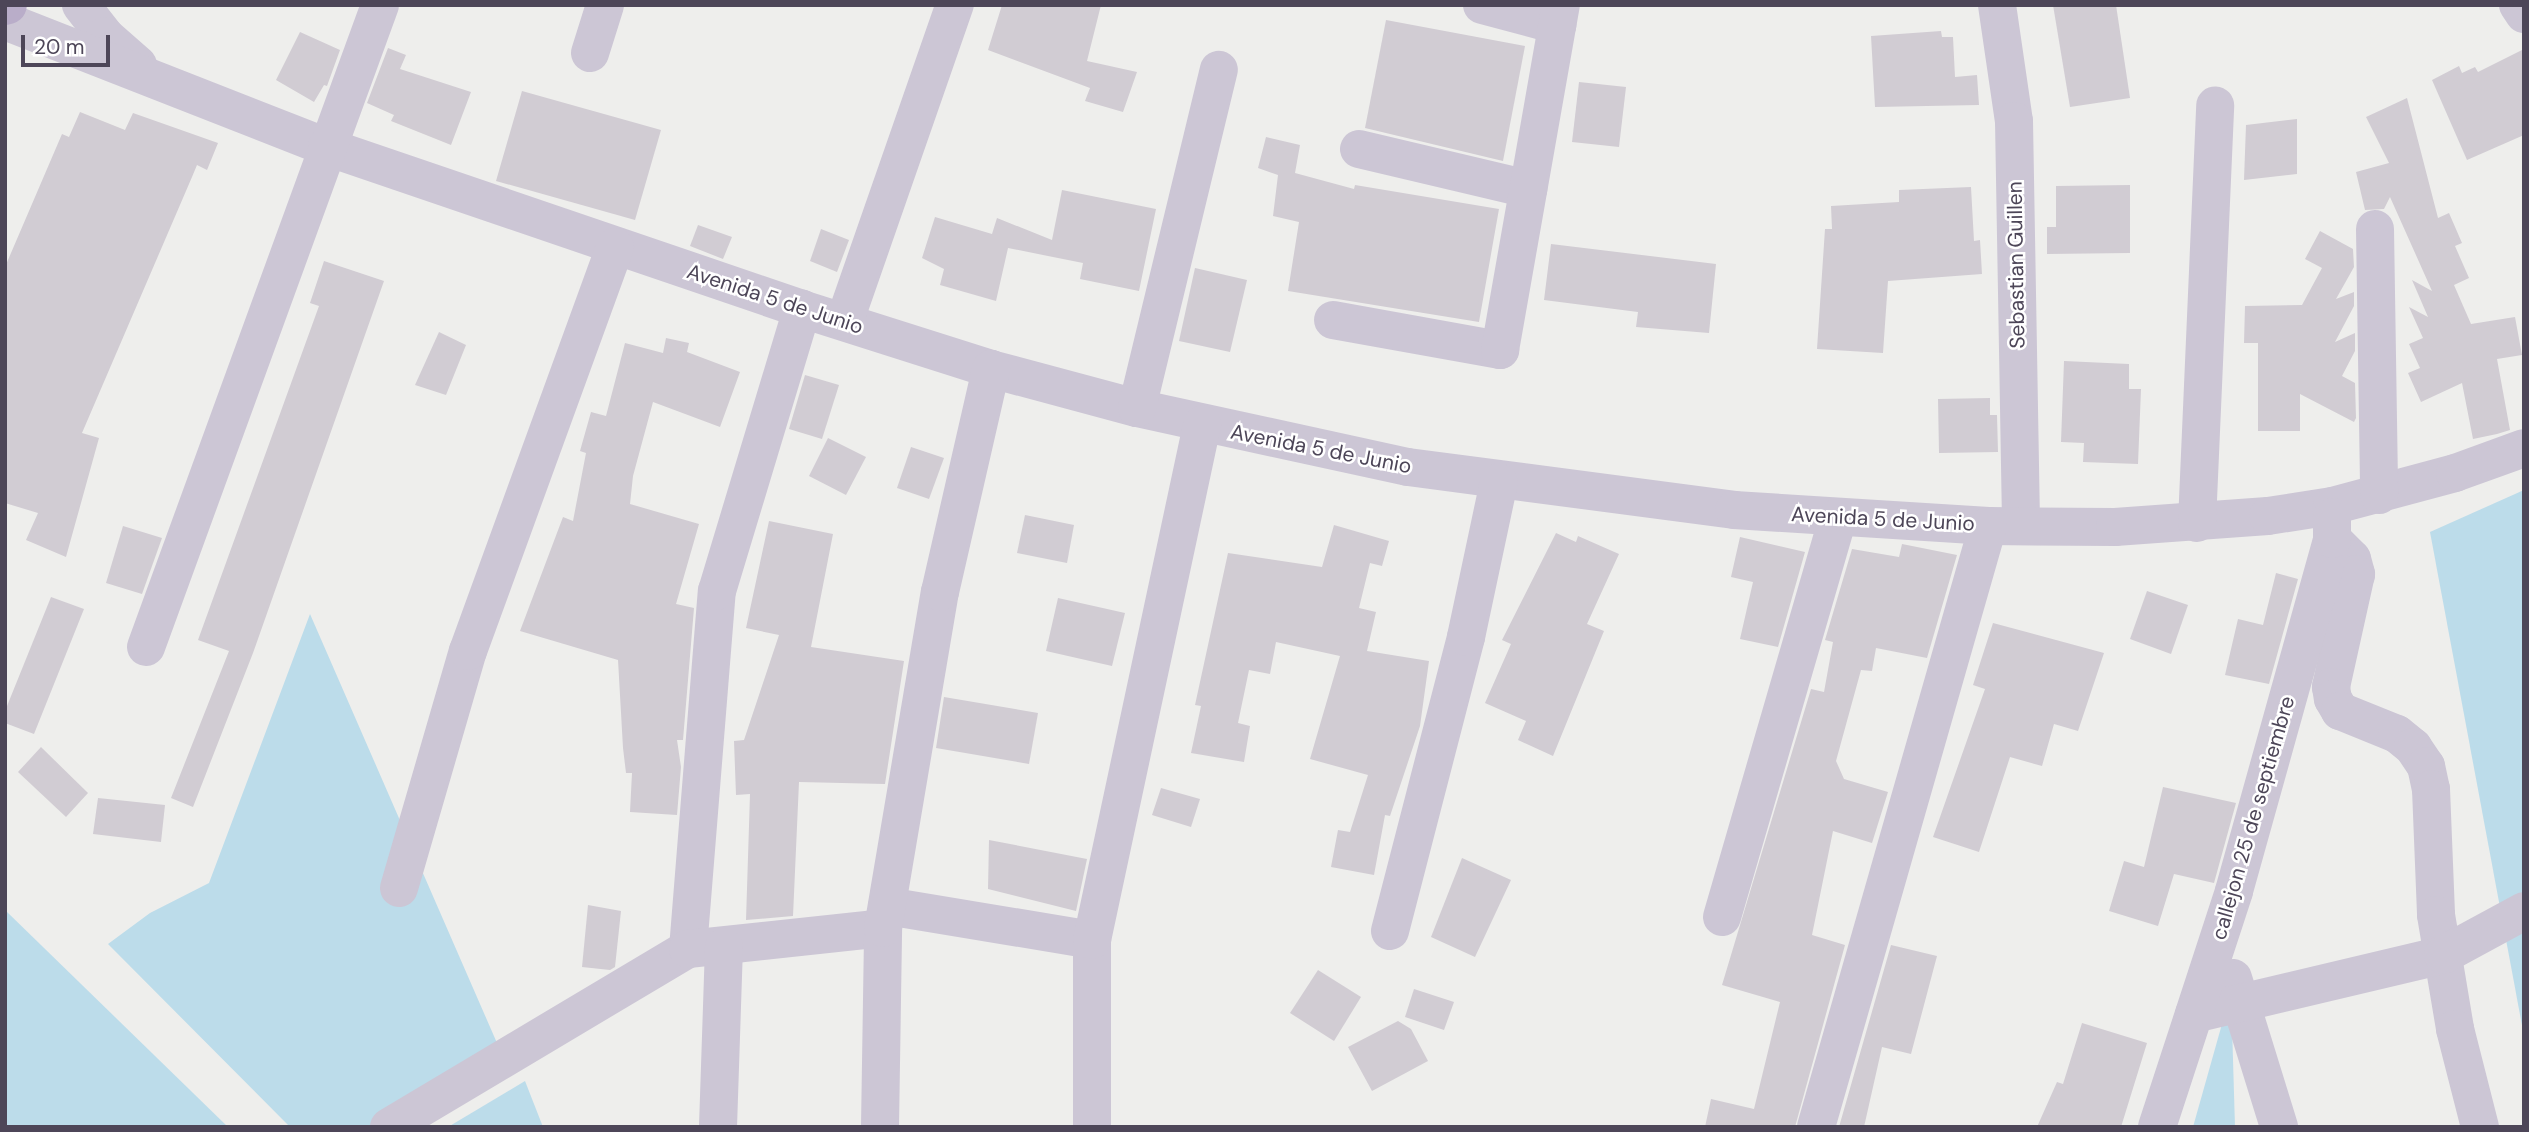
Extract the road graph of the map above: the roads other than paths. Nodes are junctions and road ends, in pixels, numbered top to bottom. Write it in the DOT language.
graph roads {
  1 [pos="81,5"];
  2 [pos="380,5"];
  3 [pos="605,5"];
  4 [pos="955,5"];
  5 [pos="1482,5"];
  6 [pos="1997,5"];
  7 [pos="2518,5"];
  8 [pos="1559,15"];
  9 [pos="2524,15"];
  10 [pos="5,21"];
  11 [pos="590,53"];
  12 [pos="1219,70"];
  13 [pos="161,85"];
  14 [pos="2215,104"];
  15 [pos="327,147"];
  16 [pos="1359,149"];
  17 [pos="1528,189"];
  18 [pos="2375,229"];
  19 [pos="615,247"];
  20 [pos="802,309"];
  21 [pos="845,320"];
  22 [pos="1333,320"];
  23 [pos="991,369"];
  24 [pos="1137,408"];
  25 [pos="1202,425"];
  26 [pos="2524,448"];
  27 [pos="1499,482"];
  28 [pos="2379,495"];
  29 [pos="1838,518"];
  30 [pos="2332,522"];
  31 [pos="2197,523"];
  32 [pos="2004,526"];
  33 [pos="146,647"];
  34 [pos="399,888"];
  35 [pos="2524,911"];
  36 [pos="885,917"];
  37 [pos="1722,917"];
  38 [pos="1390,930"];
  39 [pos="2220,934"];
  40 [pos="1092,940"];
  41 [pos="706,948"];
  42 [pos="2443,955"];
  43 [pos="2241,1003"];
  44 [pos="2194,1014"];
  45 [pos="389,1127"];
  46 [pos="718,1127"];
  47 [pos="880,1127"];
  48 [pos="1092,1127"];
  49 [pos="1815,1127"];
  50 [pos="2157,1127"];
  51 [pos="2280,1127"];
  52 [pos="2480,1127"];
  1 -- 13 [label="street"];
  2 -- 15 [label="street"];
  3 -- 11 [label="street"];
  4 -- 21 [label="street"];
  5 -- 8 [label="street"];
  6 -- 32 [label="street, Sebastian Guillen"];
  7 -- 9 [label="street"];
  8 -- 17 [label="street"];
  10 -- 13 [label="street, Avenida 5 de Junio"];
  12 -- 24 [label="street"];
  13 -- 15 [label="street, Avenida 5 de Junio"];
  14 -- 31 [label="street"];
  15 -- 19 [label="street, Avenida 5 de Junio"];
  15 -- 33 [label="street"];
  16 -- 17 [label="street"];
  17 -- 22 [label="street"];
  18 -- 28 [label="street"];
  19 -- 20 [label="street, Avenida 5 de Junio"];
  19 -- 34 [label="street"];
  20 -- 21 [label="street, Avenida 5 de Junio"];
  20 -- 41 [label="street"];
  21 -- 23 [label="street, Avenida 5 de Junio"];
  23 -- 24 [label="street, Avenida 5 de Junio"];
  23 -- 36 [label="street"];
  24 -- 25 [label="street, Avenida 5 de Junio"];
  25 -- 27 [label="street, Avenida 5 de Junio"];
  25 -- 40 [label="street"];
  26 -- 28 [label="street, Avenida 5 de Junio"];
  27 -- 29 [label="street, Avenida 5 de Junio"];
  27 -- 38 [label="street"];
  28 -- 30 [label="street, Avenida 5 de Junio"];
  29 -- 32 [label="street, Avenida 5 de Junio"];
  29 -- 37 [label="street"];
  30 -- 31 [label="street, Avenida 5 de Junio"];
  30 -- 39 [label="street, callejon 25 de septiembre"];
  30 -- 42 [label="street"];
  31 -- 32 [label="street, Avenida 5 de Junio"];
  32 -- 49 [label="street, Sebastian Guillen"];
  35 -- 42 [label="street"];
  36 -- 40 [label="street"];
  36 -- 41 [label="street"];
  36 -- 47 [label="street"];
  39 -- 43 [label="street"];
  39 -- 44 [label="street, callejon 25 de septiembre"];
  40 -- 48 [label="street"];
  41 -- 45 [label="street"];
  41 -- 46 [label="street"];
  42 -- 43 [label="street"];
  42 -- 52 [label="street"];
  43 -- 44 [label="street"];
  43 -- 51 [label="street"];
  44 -- 50 [label="street, callejon 25 de septiembre"];
}
